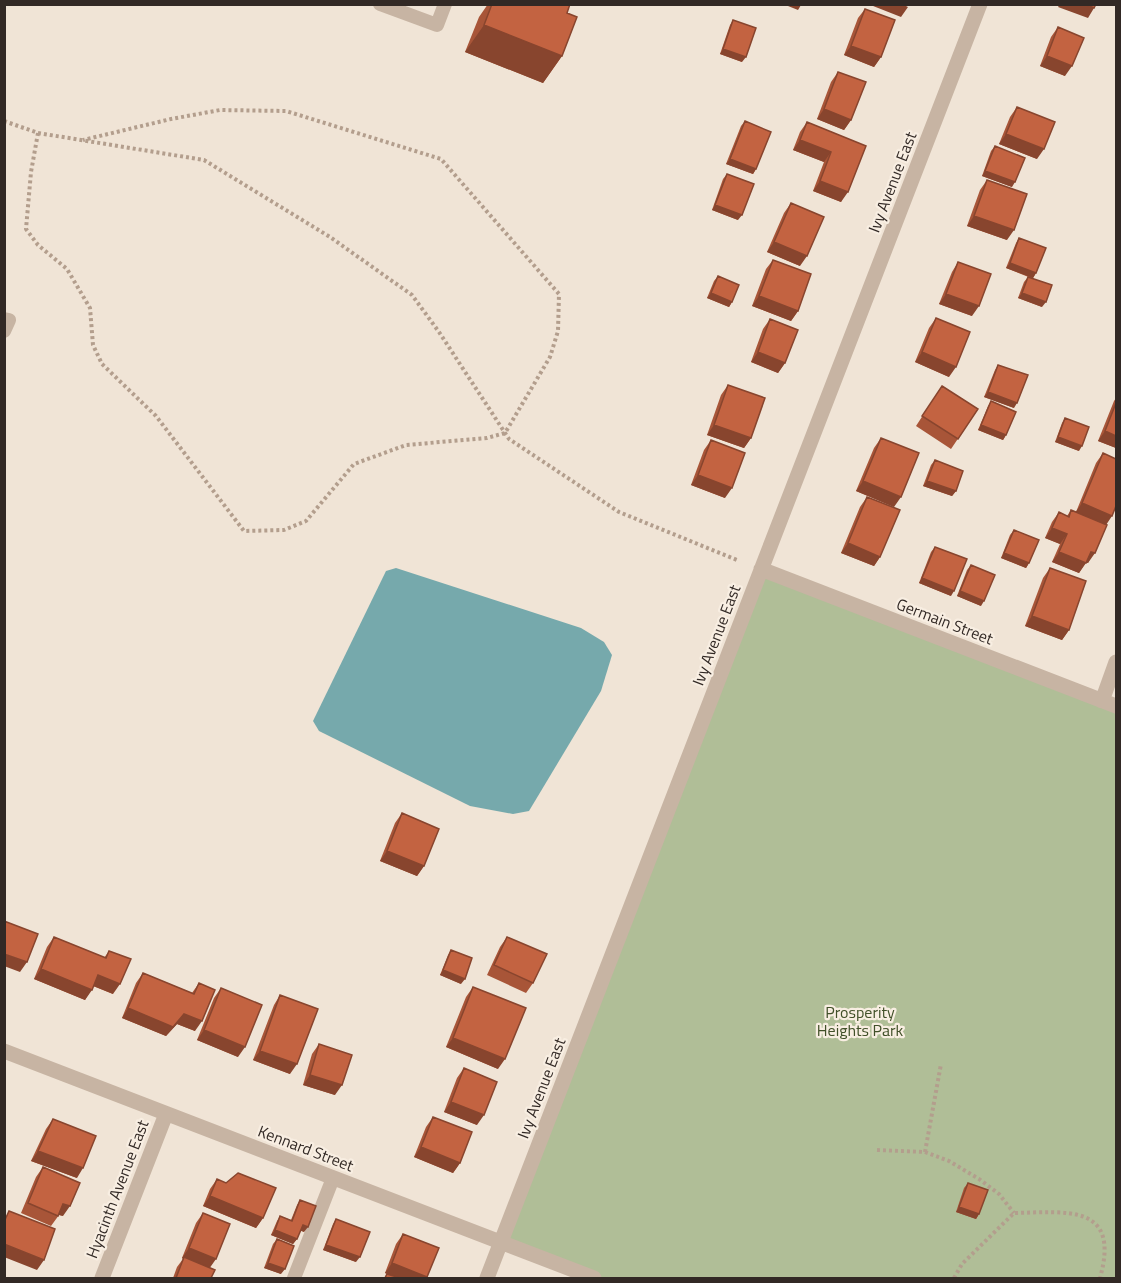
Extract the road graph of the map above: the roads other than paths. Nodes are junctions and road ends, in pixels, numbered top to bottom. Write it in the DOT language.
graph roads {
  1 [pos="380,4"];
  2 [pos="444,4"];
  3 [pos="980,4"];
  4 [pos="4,319"];
  5 [pos="4,331"];
  6 [pos="761,569"];
  7 [pos="1116,662"];
  8 [pos="1102,700"];
  9 [pos="1116,706"];
  10 [pos="4,1051"];
  11 [pos="166,1114"];
  12 [pos="333,1178"];
  13 [pos="500,1243"];
  14 [pos="102,1278"];
  15 [pos="294,1278"];
  16 [pos="487,1278"];
  17 [pos="594,1278"];
  1 -- 2 [label="lane"];
  3 -- 6 [label="street, Ivy Avenue East"];
  4 -- 5 [label="lane"];
  6 -- 8 [label="street, Germain Street"];
  6 -- 13 [label="street, Ivy Avenue East"];
  7 -- 8 [label="street"];
  8 -- 9 [label="street, Germain Street"];
  10 -- 11 [label="street, Kennard Street"];
  11 -- 12 [label="street, Kennard Street"];
  11 -- 14 [label="street, Hyacinth Avenue East"];
  12 -- 13 [label="street, Kennard Street"];
  12 -- 15 [label="lane"];
  13 -- 16 [label="street, Ivy Avenue East"];
  13 -- 17 [label="street, Kennard Street"];
}
